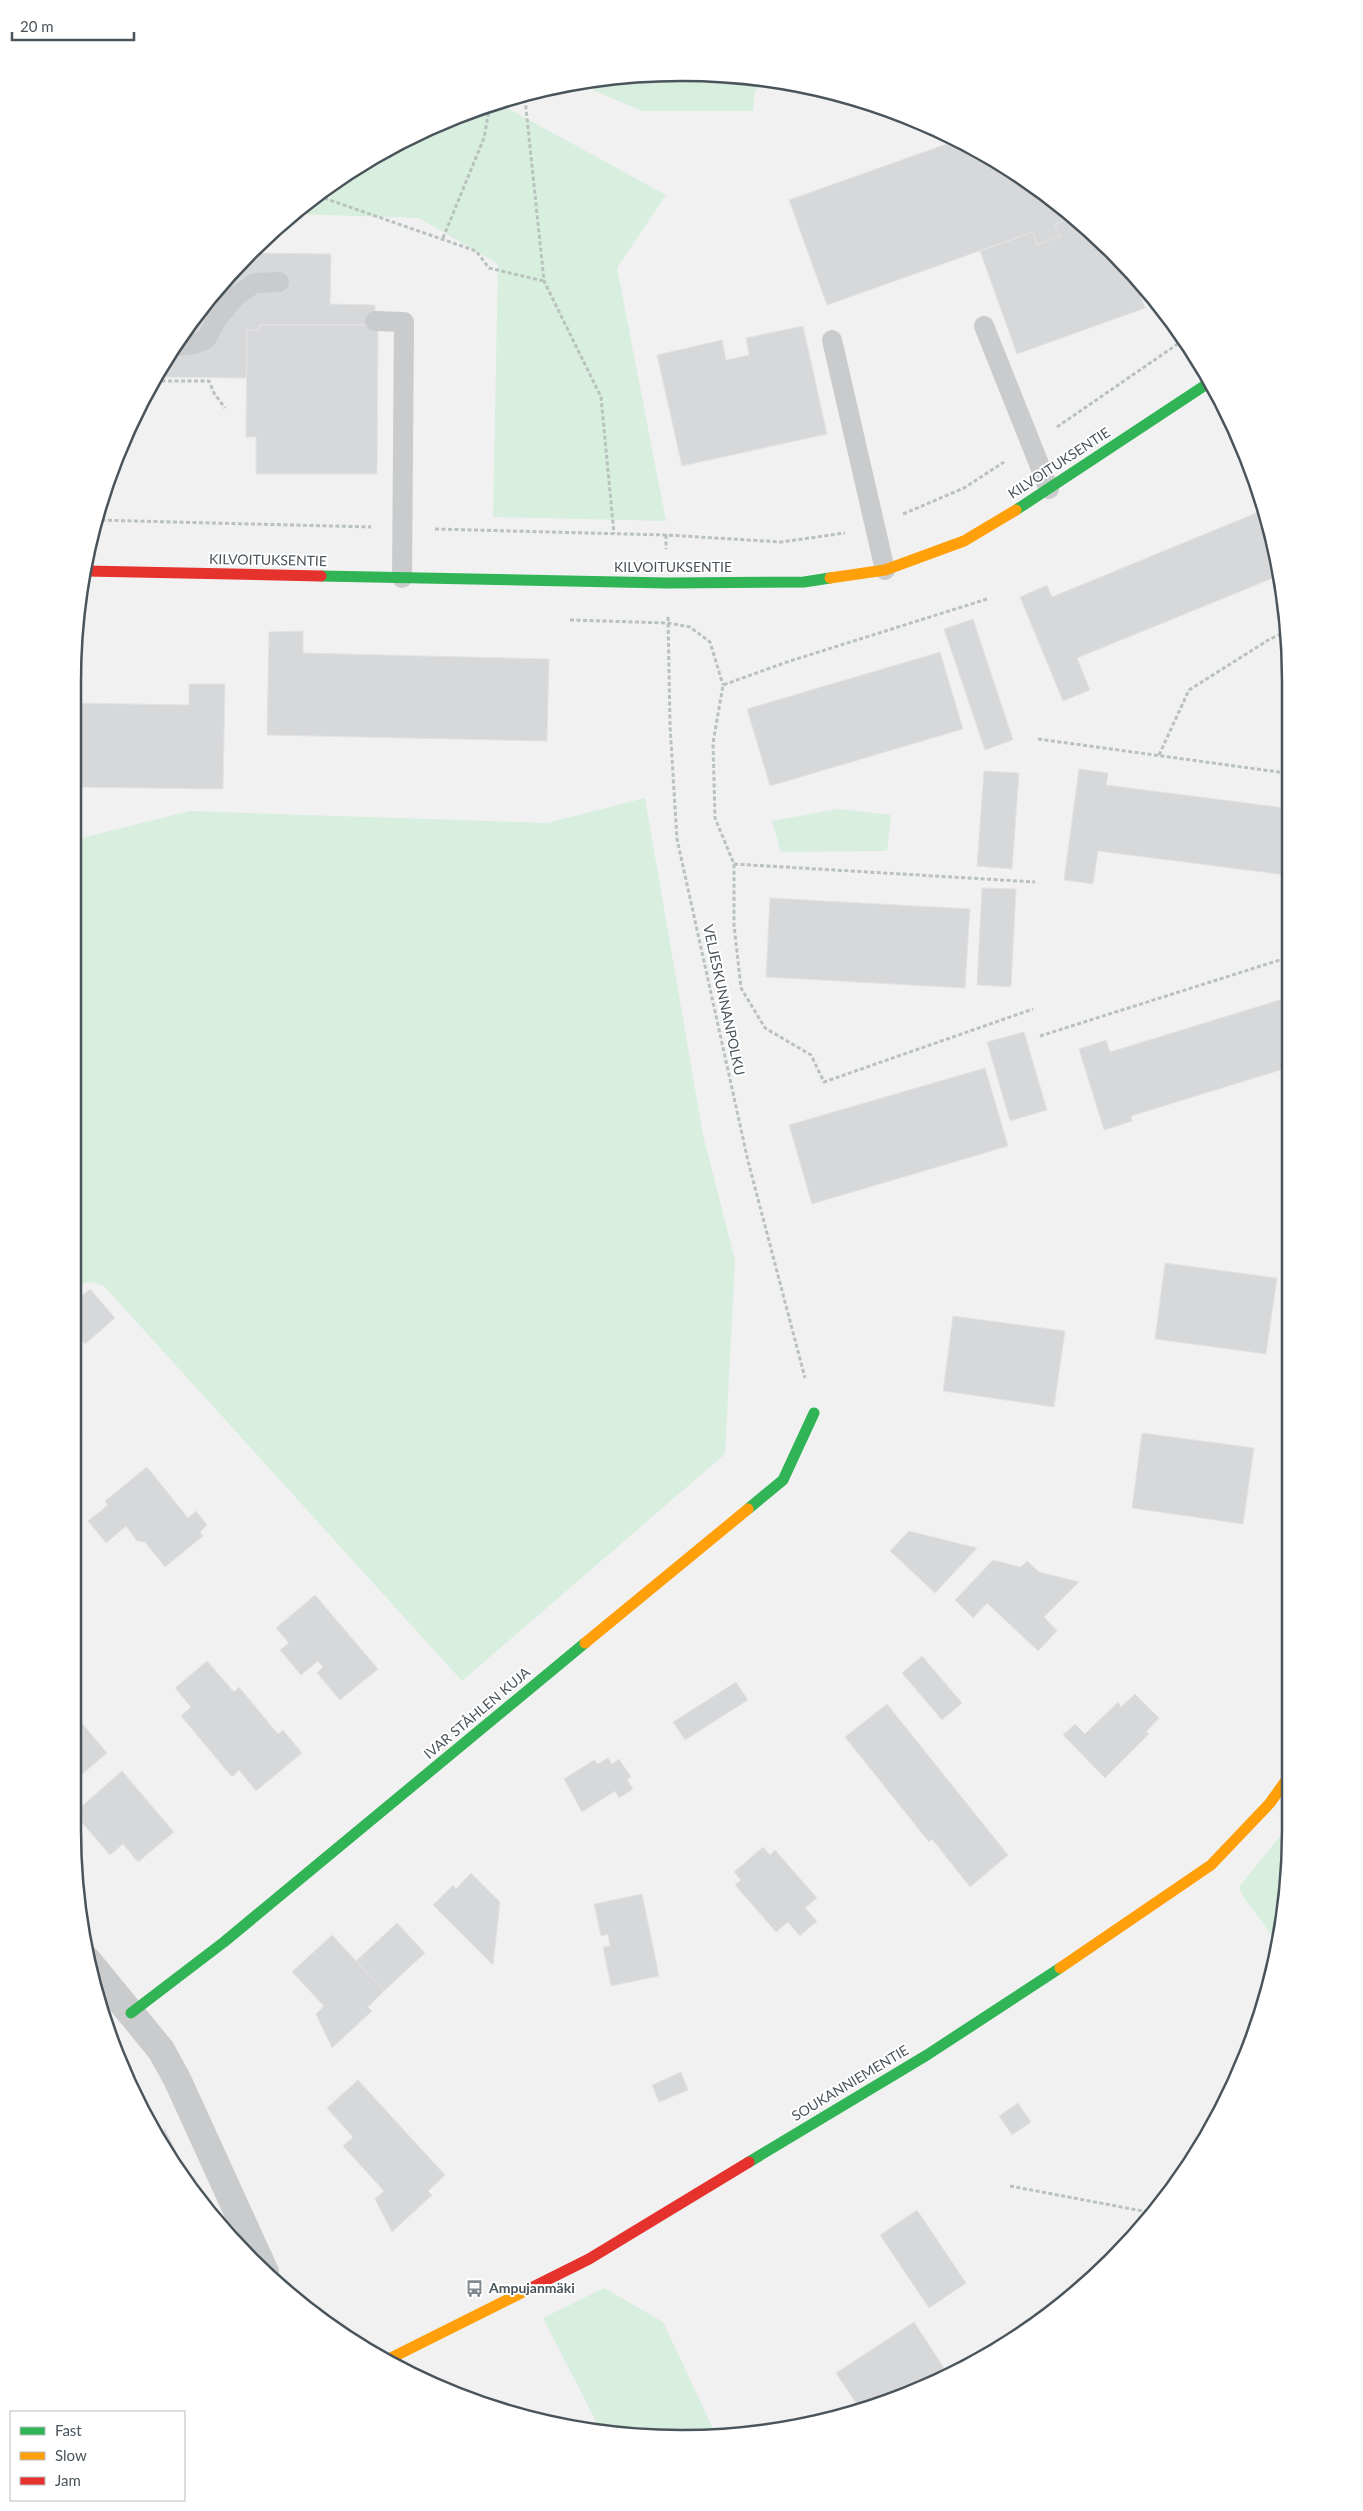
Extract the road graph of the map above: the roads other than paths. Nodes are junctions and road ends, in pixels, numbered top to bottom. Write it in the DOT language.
graph roads {
  1 [pos="279,282"];
  2 [pos="375,321"];
  3 [pos="984,326"];
  4 [pos="832,340"];
  5 [pos="184,345"];
  6 [pos="1204,386"];
  7 [pos="1050,489"];
  8 [pos="885,570"];
  9 [pos="92,571"];
  10 [pos="402,578"];
  11 [pos="814,1413"];
  12 [pos="1282,1786"];
  13 [pos="103,1990"];
  14 [pos="131,2013"];
  15 [pos="257,2254"];
  16 [pos="394,2356"];
  1 -- 5 [label="lane"];
  2 -- 10 [label="lane"];
  3 -- 7 [label="lane"];
  4 -- 8 [label="lane"];
  6 -- 7 [label="street, KILVOITUKSENTIE"];
  7 -- 8 [label="street, KILVOITUKSENTIE"];
  8 -- 10 [label="street, KILVOITUKSENTIE"];
  9 -- 10 [label="street, KILVOITUKSENTIE"];
  11 -- 14 [label="street, IVAR STÅHLEN KUJA"];
  12 -- 16 [label="street, SOUKANNIEMENTIE"];
  13 -- 14 [label="street"];
  14 -- 15 [label="street"];
}
